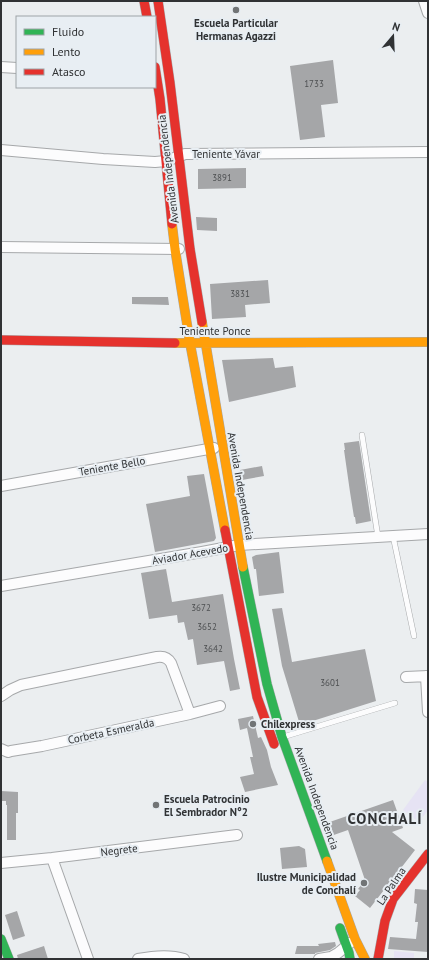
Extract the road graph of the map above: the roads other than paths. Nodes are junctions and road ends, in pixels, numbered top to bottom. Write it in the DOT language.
graph roads {
  1 [pos="144,1"];
  2 [pos="158,1"];
  3 [pos="424,1"];
  4 [pos="428,13"];
  5 [pos="147,16"];
  6 [pos="1,67"];
  7 [pos="16,68"];
  8 [pos="156,80"];
  9 [pos="1,150"];
  10 [pos="428,152"];
  11 [pos="178,157"];
  12 [pos="166,161"];
  13 [pos="1,247"];
  14 [pos="175,249"];
  15 [pos="190,249"];
  16 [pos="1,340"];
  17 [pos="428,342"];
  18 [pos="190,343"];
  19 [pos="205,343"];
  20 [pos="362,435"];
  21 [pos="222,447"];
  22 [pos="209,449"];
  23 [pos="1,486"];
  24 [pos="428,534"];
  25 [pos="393,536"];
  26 [pos="378,537"];
  27 [pos="239,545"];
  28 [pos="227,547"];
  29 [pos="1,586"];
  30 [pos="414,636"];
  31 [pos="427,676"];
  32 [pos="406,677"];
  33 [pos="1,696"];
  34 [pos="395,703"];
  35 [pos="220,706"];
  36 [pos="428,712"];
  37 [pos="190,714"];
  38 [pos="282,737"];
  39 [pos="1,749"];
  40 [pos="278,755"];
  41 [pos="237,835"];
  42 [pos="428,854"];
  43 [pos="52,858"];
  44 [pos="1,863"];
  45 [pos="424,865"];
  46 [pos="336,916"];
  47 [pos="355,939"];
  48 [pos="1,940"];
  49 [pos="346,946"];
  50 [pos="363,956"];
  51 [pos="9,959"];
  52 [pos="88,959"];
  53 [pos="138,959"];
  54 [pos="184,959"];
  55 [pos="325,959"];
  56 [pos="350,959"];
  57 [pos="378,959"];
  1 -- 5 [label="main road"];
  2 -- 11 [label="main road, Avenida Independencia"];
  3 -- 4 [label="street"];
  6 -- 7 [label="street"];
  8 -- 12 [label="main road, Avenida Independencia"];
  9 -- 12 [label="street, Teniente Yávar"];
  10 -- 11 [label="street, Teniente Yávar"];
  11 -- 12 [label="street, Teniente Yávar"];
  11 -- 15 [label="main road, Avenida Independencia"];
  12 -- 14 [label="main road, Avenida Independencia"];
  13 -- 14 [label="street"];
  14 -- 15 [label="street"];
  14 -- 18 [label="main road, Avenida Independencia"];
  15 -- 19 [label="main road, Avenida Independencia"];
  16 -- 18 [label="main road, Teniente Ponce"];
  17 -- 19 [label="main road, Teniente Ponce"];
  18 -- 19 [label="main road, Teniente Ponce"];
  18 -- 22 [label="main road, Avenida Independencia"];
  19 -- 21 [label="main road, Avenida Independencia"];
  20 -- 26 [label="lane"];
  21 -- 22 [label="street, Teniente Bello"];
  21 -- 27 [label="main road, Avenida Independencia"];
  22 -- 23 [label="street, Teniente Bello"];
  22 -- 28 [label="main road, Avenida Independencia"];
  24 -- 25 [label="street, Aviador Acevedo"];
  25 -- 26 [label="street, Aviador Acevedo"];
  25 -- 30 [label="lane"];
  26 -- 27 [label="street, Aviador Acevedo"];
  27 -- 28 [label="street, Aviador Acevedo"];
  27 -- 38 [label="main road, Avenida Independencia"];
  28 -- 29 [label="street, Aviador Acevedo"];
  28 -- 40 [label="main road, Avenida Independencia"];
  31 -- 32 [label="street"];
  31 -- 36 [label="street"];
  33 -- 37 [label="street"];
  34 -- 38 [label="lane"];
  35 -- 37 [label="street, Corbeta Esmeralda"];
  37 -- 39 [label="street, Corbeta Esmeralda"];
  38 -- 47 [label="main road, Avenida Independencia"];
  41 -- 43 [label="street, Negrete"];
  42 -- 45 [label="main road, La Palma"];
  43 -- 44 [label="street, Negrete"];
  43 -- 52 [label="street"];
  45 -- 57 [label="main road, La Palma"];
  46 -- 49 [label="main road"];
  47 -- 49 [label="street"];
  47 -- 50 [label="main road, Avenida Independencia"];
  48 -- 51 [label="main road"];
  49 -- 55 [label="street"];
  49 -- 56 [label="main road"];
  53 -- 54 [label="street"];
}
